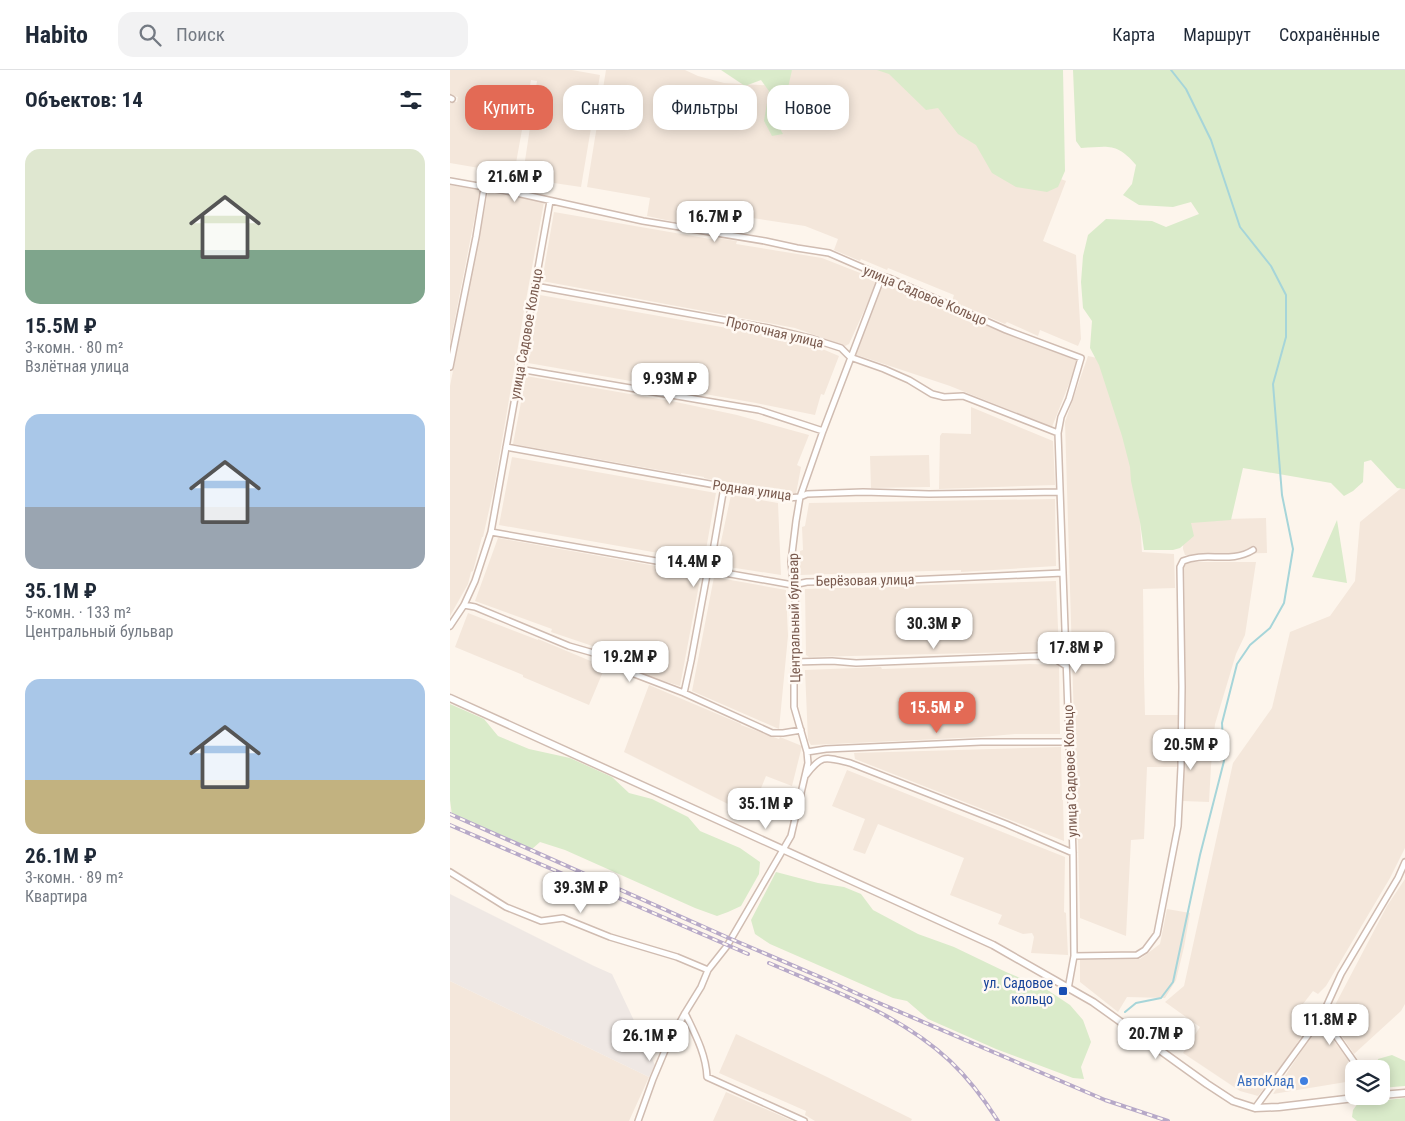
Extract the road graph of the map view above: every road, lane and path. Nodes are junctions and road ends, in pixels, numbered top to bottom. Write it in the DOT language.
graph roads {
  1 [pos="450,181"];
  2 [pos="484,188"];
  3 [pos="550,201"];
  4 [pos="882,276"];
  5 [pos="535,286"];
  6 [pos="850,357"];
  7 [pos="450,367"];
  8 [pos="519,369"];
  9 [pos="823,431"];
  10 [pos="1058,433"];
  11 [pos="506,448"];
  12 [pos="724,487"];
  13 [pos="1059,492"];
  14 [pos="800,497"];
  15 [pos="491,532"];
  16 [pos="1253,550"];
  17 [pos="708,569"];
  18 [pos="1063,573"];
  19 [pos="793,585"];
  20 [pos="464,605"];
  21 [pos="450,626"];
  22 [pos="794,662"];
  23 [pos="1066,666"];
  24 [pos="684,693"];
  25 [pos="450,698"];
  26 [pos="801,730"];
  27 [pos="1069,742"];
  28 [pos="807,752"];
  29 [pos="805,776"];
  30 [pos="783,850"];
  31 [pos="1072,853"];
  32 [pos="1405,862"];
  33 [pos="450,872"];
  34 [pos="1074,956"];
  35 [pos="708,970"];
  36 [pos="1068,989"];
  37 [pos="685,1013"];
  38 [pos="1322,1016"];
  39 [pos="1353,1060"];
  40 [pos="1405,1093"];
  41 [pos="1390,1094"];
  42 [pos="1345,1099"];
  43 [pos="1255,1108"];
  44 [pos="638,1121"];
  45 [pos="804,1121"];
  1 -- 2 [label="street"];
  2 -- 3 [label="street"];
  2 -- 7 [label="street"];
  3 -- 4 [label="street, улица Садовое Кольцо"];
  3 -- 5 [label="street, улица Садовое Кольцо"];
  4 -- 6 [label="street, Центральный бульвар"];
  4 -- 10 [label="street, улица Садовое Кольцо"];
  5 -- 6 [label="street, Проточная улица"];
  5 -- 8 [label="street, улица Садовое Кольцо"];
  6 -- 9 [label="street, Центральный бульвар"];
  6 -- 10 [label="street, Проточная улица"];
  8 -- 9 [label="street"];
  8 -- 11 [label="street, улица Садовое Кольцо"];
  9 -- 14 [label="street, Центральный бульвар"];
  10 -- 13 [label="street, улица Садовое Кольцо"];
  11 -- 12 [label="street, Родная улица"];
  11 -- 15 [label="street, улица Садовое Кольцо"];
  12 -- 14 [label="street, Родная улица"];
  12 -- 17 [label="street"];
  13 -- 14 [label="street, Родная улица"];
  13 -- 18 [label="street, улица Садовое Кольцо"];
  14 -- 19 [label="street, Центральный бульвар"];
  15 -- 17 [label="street, Берёзовая улица"];
  15 -- 20 [label="street, улица Садовое Кольцо"];
  16 -- 34 [label="street"];
  17 -- 19 [label="street, Берёзовая улица"];
  17 -- 24 [label="street"];
  18 -- 19 [label="street, Берёзовая улица"];
  18 -- 23 [label="street, улица Садовое Кольцо"];
  19 -- 22 [label="street, Центральный бульвар"];
  20 -- 21 [label="street, улица Садовое Кольцо"];
  20 -- 24 [label="street"];
  22 -- 23 [label="street"];
  22 -- 26 [label="street, Центральный бульвар"];
  23 -- 27 [label="street, улица Садовое Кольцо"];
  24 -- 26 [label="street"];
  25 -- 30 [label="street"];
  26 -- 28 [label="street, Центральный бульвар"];
  27 -- 28 [label="street"];
  27 -- 31 [label="street, улица Садовое Кольцо"];
  28 -- 29 [label="street, Центральный бульвар"];
  29 -- 30 [label="street, Центральный бульвар"];
  29 -- 31 [label="street"];
  30 -- 35 [label="street, Центральный бульвар"];
  30 -- 36 [label="street"];
  31 -- 34 [label="street, улица Садовое Кольцо"];
  32 -- 38 [label="street"];
  33 -- 35 [label="street"];
  34 -- 36 [label="street, улица Садовое Кольцо"];
  35 -- 37 [label="street, Центральный бульвар"];
  36 -- 43 [label="street"];
  37 -- 44 [label="street, Центральный бульвар"];
  37 -- 45 [label="street"];
  38 -- 39 [label="street"];
  38 -- 43 [label="street"];
  40 -- 41 [label="street"];
  42 -- 43 [label="street"];
}
